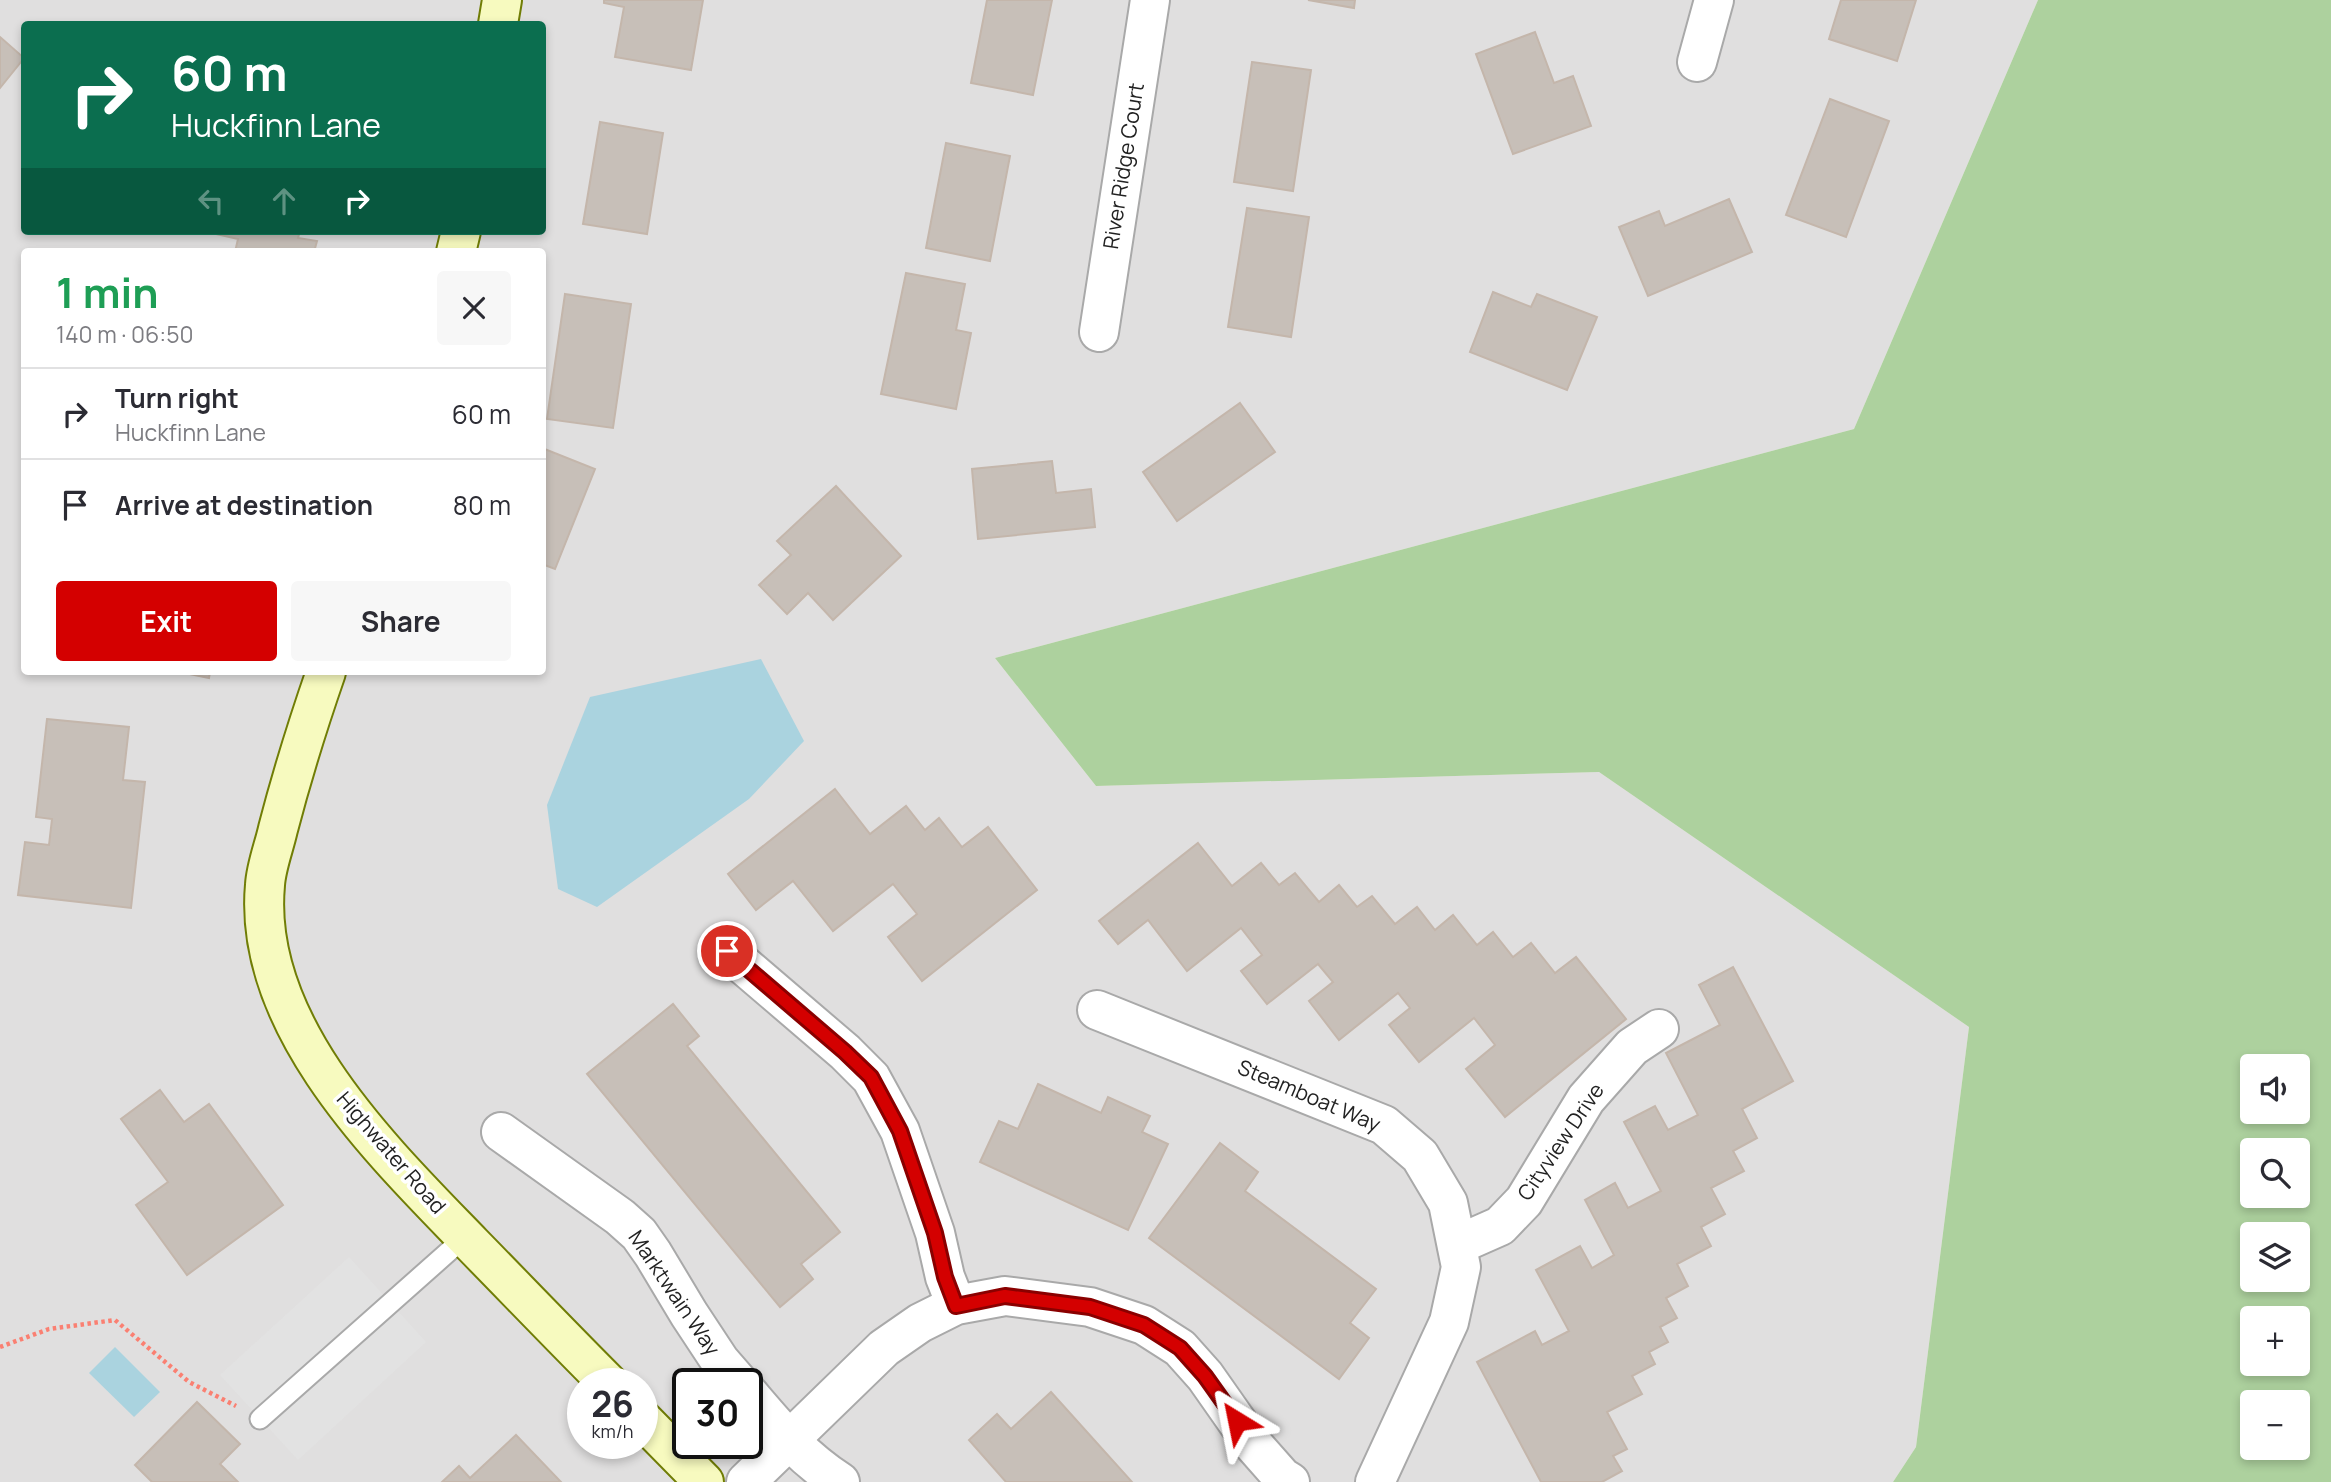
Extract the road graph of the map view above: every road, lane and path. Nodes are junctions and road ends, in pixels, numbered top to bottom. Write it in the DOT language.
graph roads {
  1 [pos="502,0"];
  2 [pos="1150,0"];
  3 [pos="1714,0"];
  4 [pos="498,21"];
  5 [pos="1697,62"];
  6 [pos="1099,332"];
  7 [pos="325,675"];
  8 [pos="727,951"];
  9 [pos="1097,1010"];
  10 [pos="1659,1029"];
  11 [pos="501,1132"];
  12 [pos="465,1237"];
  13 [pos="1457,1245"];
  14 [pos="956,1306"];
  15 [pos="0,1347"];
  16 [pos="593,1368"];
  17 [pos="726,1368"];
  18 [pos="763,1411"];
  19 [pos="260,1419"];
  20 [pos="658,1435"];
  21 [pos="789,1441"];
  22 [pos="704,1482"];
  23 [pos="746,1482"];
  24 [pos="840,1482"];
  25 [pos="1290,1482"];
  26 [pos="1375,1482"];
  1 -- 4 [label="street"];
  2 -- 6 [label="street, River Ridge Court"];
  3 -- 5 [label="street"];
  7 -- 12 [label="street, Highwater Road"];
  8 -- 14 [label="street"];
  9 -- 13 [label="street, Steamboat Way"];
  10 -- 13 [label="street, Cityview Drive"];
  11 -- 17 [label="street, Marktwain Way"];
  12 -- 16 [label="street, Highwater Road"];
  12 -- 19 [label="lane"];
  13 -- 26 [label="street, Steamboat Way"];
  14 -- 21 [label="street"];
  14 -- 25 [label="street"];
  15 -- 19 [label="path"];
  18 -- 21 [label="street"];
  20 -- 22 [label="street"];
  21 -- 23 [label="street"];
  21 -- 24 [label="street"];
}
